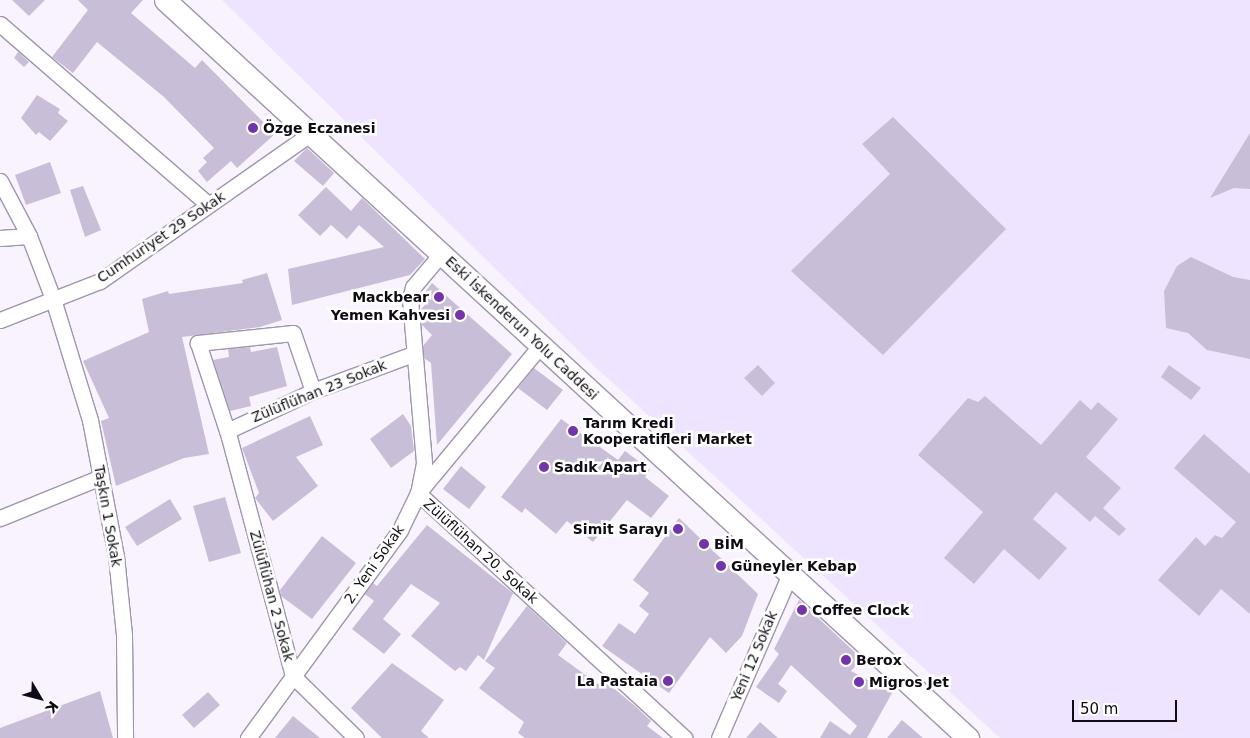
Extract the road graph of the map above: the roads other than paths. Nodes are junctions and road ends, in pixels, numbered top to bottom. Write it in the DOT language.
graph roads {
  1 [pos="165,0"];
  2 [pos="0,24"];
  3 [pos="310,134"];
  4 [pos="0,181"];
  5 [pos="209,205"];
  6 [pos="28,236"];
  7 [pos="0,238"];
  8 [pos="441,254"];
  9 [pos="52,299"];
  10 [pos="0,320"];
  11 [pos="541,346"];
  12 [pos="413,354"];
  13 [pos="313,391"];
  14 [pos="227,431"];
  15 [pos="101,477"];
  16 [pos="418,493"];
  17 [pos="0,518"];
  18 [pos="790,574"];
  19 [pos="294,676"];
  20 [pos="126,738"];
  21 [pos="248,738"];
  22 [pos="356,738"];
  23 [pos="684,738"];
  24 [pos="719,738"];
  25 [pos="968,738"];
  1 -- 3 [label="street, Eski İskenderun Yolu Caddesi"];
  2 -- 5 [label="street"];
  3 -- 5 [label="street, Cumhuriyet 29 Sokak"];
  3 -- 8 [label="street, Eski İskenderun Yolu Caddesi"];
  4 -- 6 [label="street, Taşkın 1 Sokak"];
  5 -- 9 [label="street, Cumhuriyet 29 Sokak"];
  6 -- 7 [label="street"];
  6 -- 9 [label="street, Taşkın 1 Sokak"];
  8 -- 11 [label="street, Eski İskenderun Yolu Caddesi"];
  8 -- 12 [label="street, Zülüflühan 20. Sokak"];
  9 -- 10 [label="street, Cumhuriyet 29 Sokak"];
  9 -- 15 [label="street, Taşkın 1 Sokak"];
  11 -- 16 [label="street, 2. Yeni Sokak"];
  11 -- 18 [label="street, Eski İskenderun Yolu Caddesi"];
  12 -- 13 [label="street, Zülüflühan 23 Sokak"];
  12 -- 16 [label="street, Zülüflühan 20. Sokak"];
  13 -- 14 [label="street, Zülüflühan 23 Sokak"];
  13 -- 14 [label="street, Zülüflühan 2 Sokak"];
  14 -- 19 [label="street, Zülüflühan 2 Sokak"];
  15 -- 17 [label="street"];
  15 -- 20 [label="street, Taşkın 1 Sokak"];
  16 -- 19 [label="street, 2. Yeni Sokak"];
  16 -- 23 [label="street, Zülüflühan 20. Sokak"];
  18 -- 24 [label="street, Yeni 12 Sokak"];
  18 -- 25 [label="street, Eski İskenderun Yolu Caddesi"];
  19 -- 21 [label="street, 2. Yeni Sokak"];
  19 -- 22 [label="street, Zülüflühan 2 Sokak"];
}
